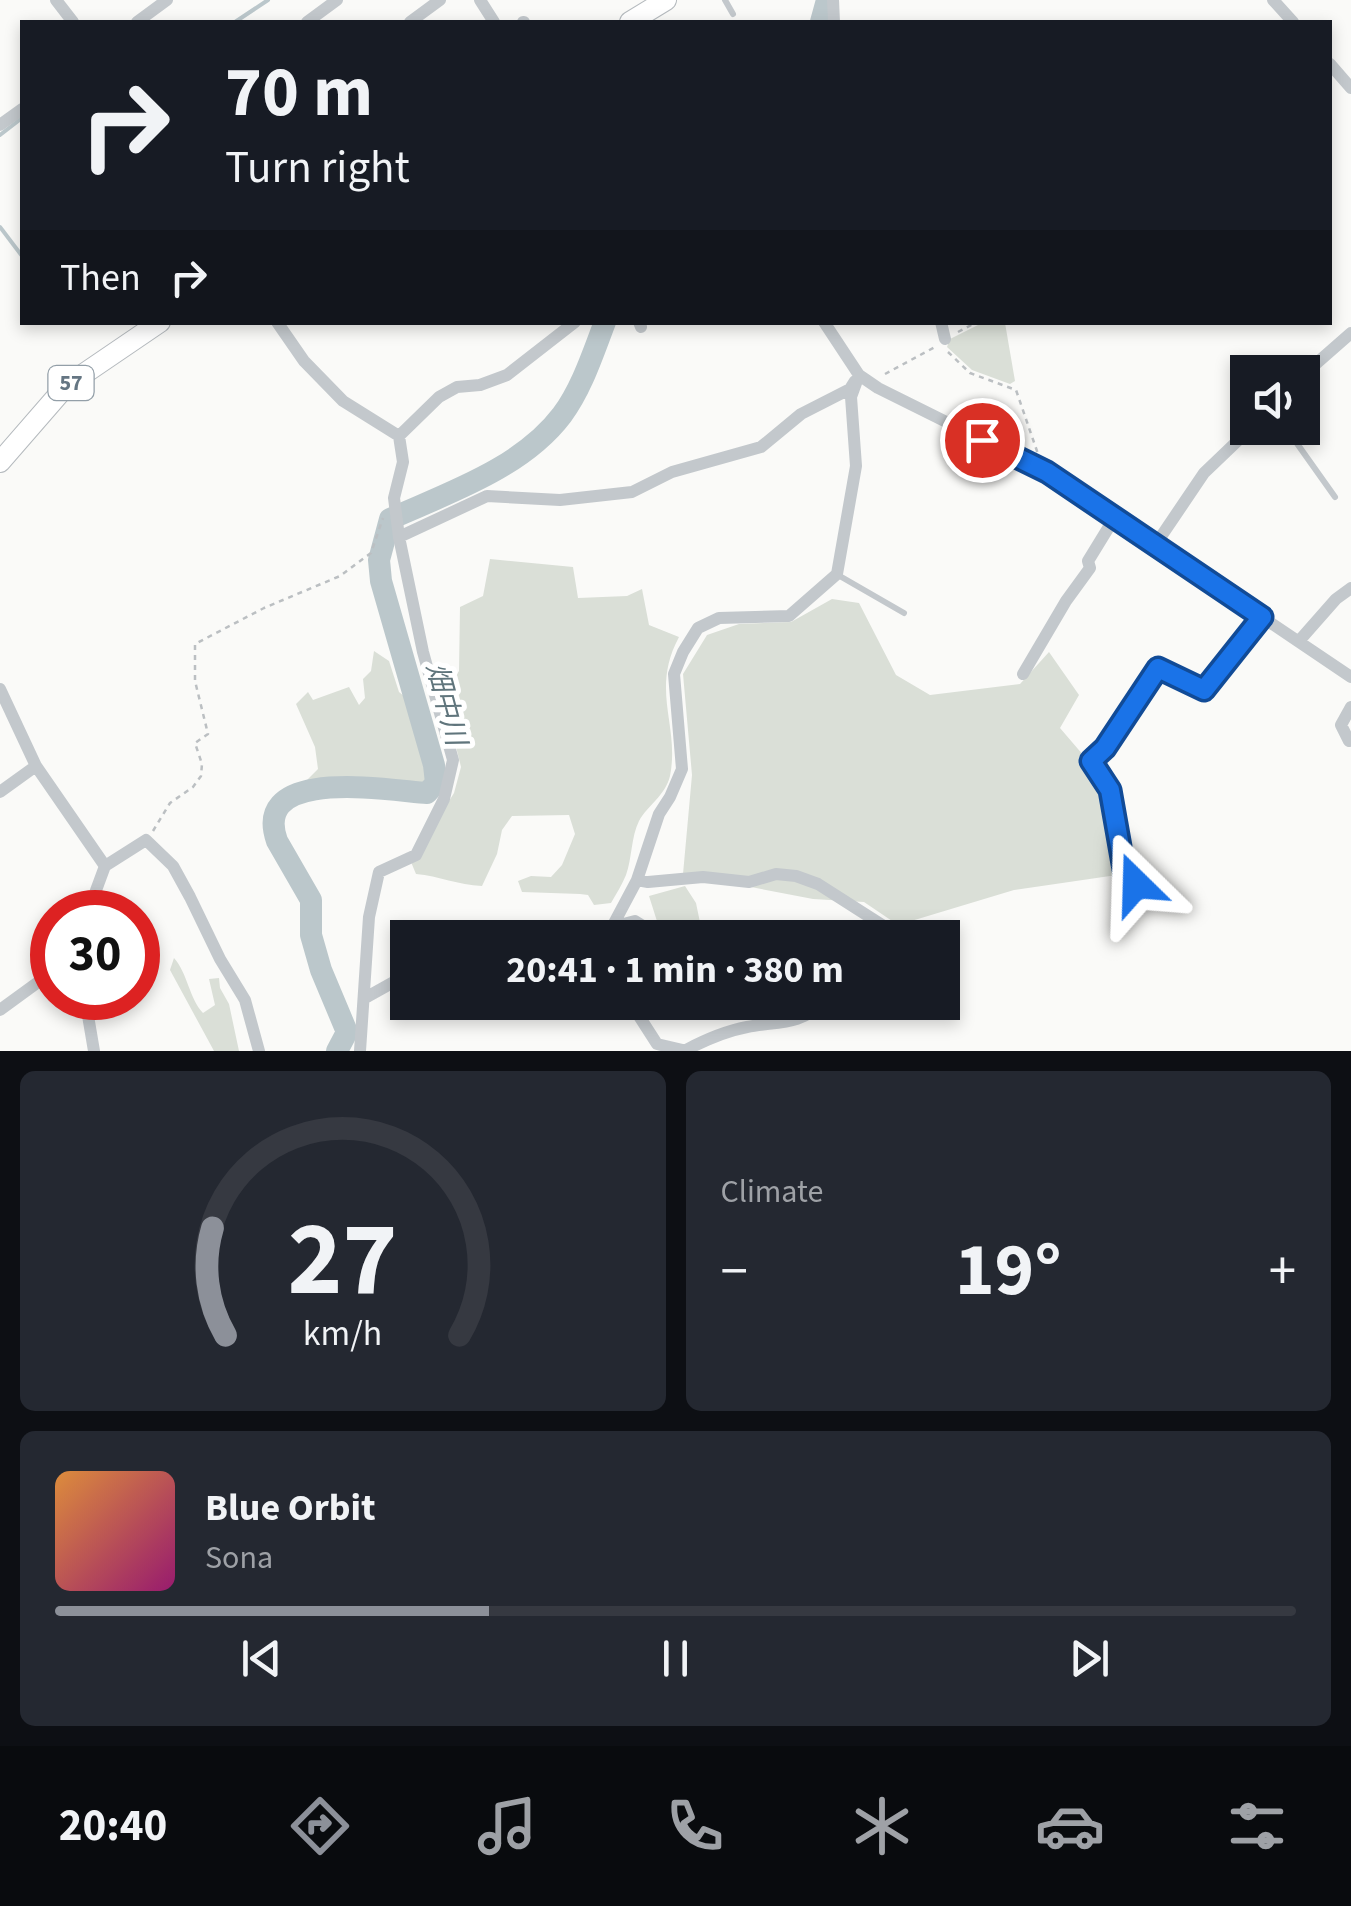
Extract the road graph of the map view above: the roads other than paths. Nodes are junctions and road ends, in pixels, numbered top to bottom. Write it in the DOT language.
graph roads {
  1 [pos="56,0"];
  2 [pos="167,0"];
  3 [pos="337,0"];
  4 [pos="440,0"];
  5 [pos="666,0"];
  6 [pos="726,0"];
  7 [pos="1273,0"];
  8 [pos="733,14"];
  9 [pos="644,19"];
  10 [pos="72,20"];
  11 [pos="140,20"];
  12 [pos="310,20"];
  13 [pos="413,20"];
  14 [pos="1291,20"];
  15 [pos="1332,66"];
  16 [pos="1351,88"];
  17 [pos="20,110"];
  18 [pos="0,125"];
  19 [pos="156,325"];
  20 [pos="280,325"];
  21 [pos="571,325"];
  22 [pos="826,325"];
  23 [pos="942,325"];
  24 [pos="1351,333"];
  25 [pos="944,340"];
  26 [pos="1320,360"];
  27 [pos="859,375"];
  28 [pos="400,436"];
  29 [pos="1233,445"];
  30 [pos="1298,445"];
  31 [pos="0,462"];
  32 [pos="1335,497"];
  33 [pos="1115,517"];
  34 [pos="399,534"];
  35 [pos="1156,544"];
  36 [pos="836,574"];
  37 [pos="1351,588"];
  38 [pos="904,613"];
  39 [pos="1262,617"];
  40 [pos="1299,641"];
  41 [pos="1024,674"];
  42 [pos="1351,677"];
  43 [pos="0,689"];
  44 [pos="1351,707"];
  45 [pos="1349,741"];
  46 [pos="36,766"];
  47 [pos="0,792"];
  48 [pos="106,866"];
  49 [pos="637,880"];
  50 [pos="1136,884"];
  51 [pos="97,890"];
  52 [pos="616,920"];
  53 [pos="874,920"];
  54 [pos="390,984"];
  55 [pos="30,988"];
  56 [pos="365,998"];
  57 [pos="0,1010"];
  58 [pos="89,1020"];
  59 [pos="642,1020"];
  60 [pos="798,1020"];
  61 [pos="94,1051"];
  62 [pos="258,1051"];
  63 [pos="360,1051"];
  64 [pos="687,1051"];
  1 -- 10 [label="street"];
  2 -- 11 [label="street"];
  3 -- 12 [label="street"];
  4 -- 13 [label="street"];
  5 -- 9 [label="main road"];
  6 -- 8 [label="lane"];
  7 -- 14 [label="street"];
  15 -- 16 [label="street"];
  17 -- 18 [label="street"];
  19 -- 31 [label="main road, 57"];
  20 -- 28 [label="street"];
  21 -- 28 [label="street"];
  22 -- 27 [label="street"];
  23 -- 25 [label="street"];
  24 -- 26 [label="street"];
  27 -- 33 [label="street"];
  27 -- 34 [label="street"];
  27 -- 36 [label="street"];
  28 -- 34 [label="street"];
  29 -- 35 [label="street"];
  30 -- 32 [label="lane"];
  33 -- 35 [label="street"];
  33 -- 41 [label="street"];
  34 -- 56 [label="street"];
  35 -- 39 [label="street"];
  36 -- 38 [label="lane"];
  36 -- 49 [label="street"];
  37 -- 40 [label="street"];
  39 -- 40 [label="street"];
  39 -- 50 [label="street"];
  40 -- 42 [label="street"];
  43 -- 46 [label="street"];
  44 -- 45 [label="street"];
  46 -- 47 [label="street"];
  46 -- 48 [label="street"];
  48 -- 51 [label="street"];
  48 -- 62 [label="street"];
  49 -- 52 [label="street"];
  49 -- 53 [label="street"];
  54 -- 56 [label="street"];
  55 -- 57 [label="street"];
  56 -- 63 [label="street"];
  58 -- 61 [label="street"];
  59 -- 64 [label="street"];
  60 -- 64 [label="street"];
}
